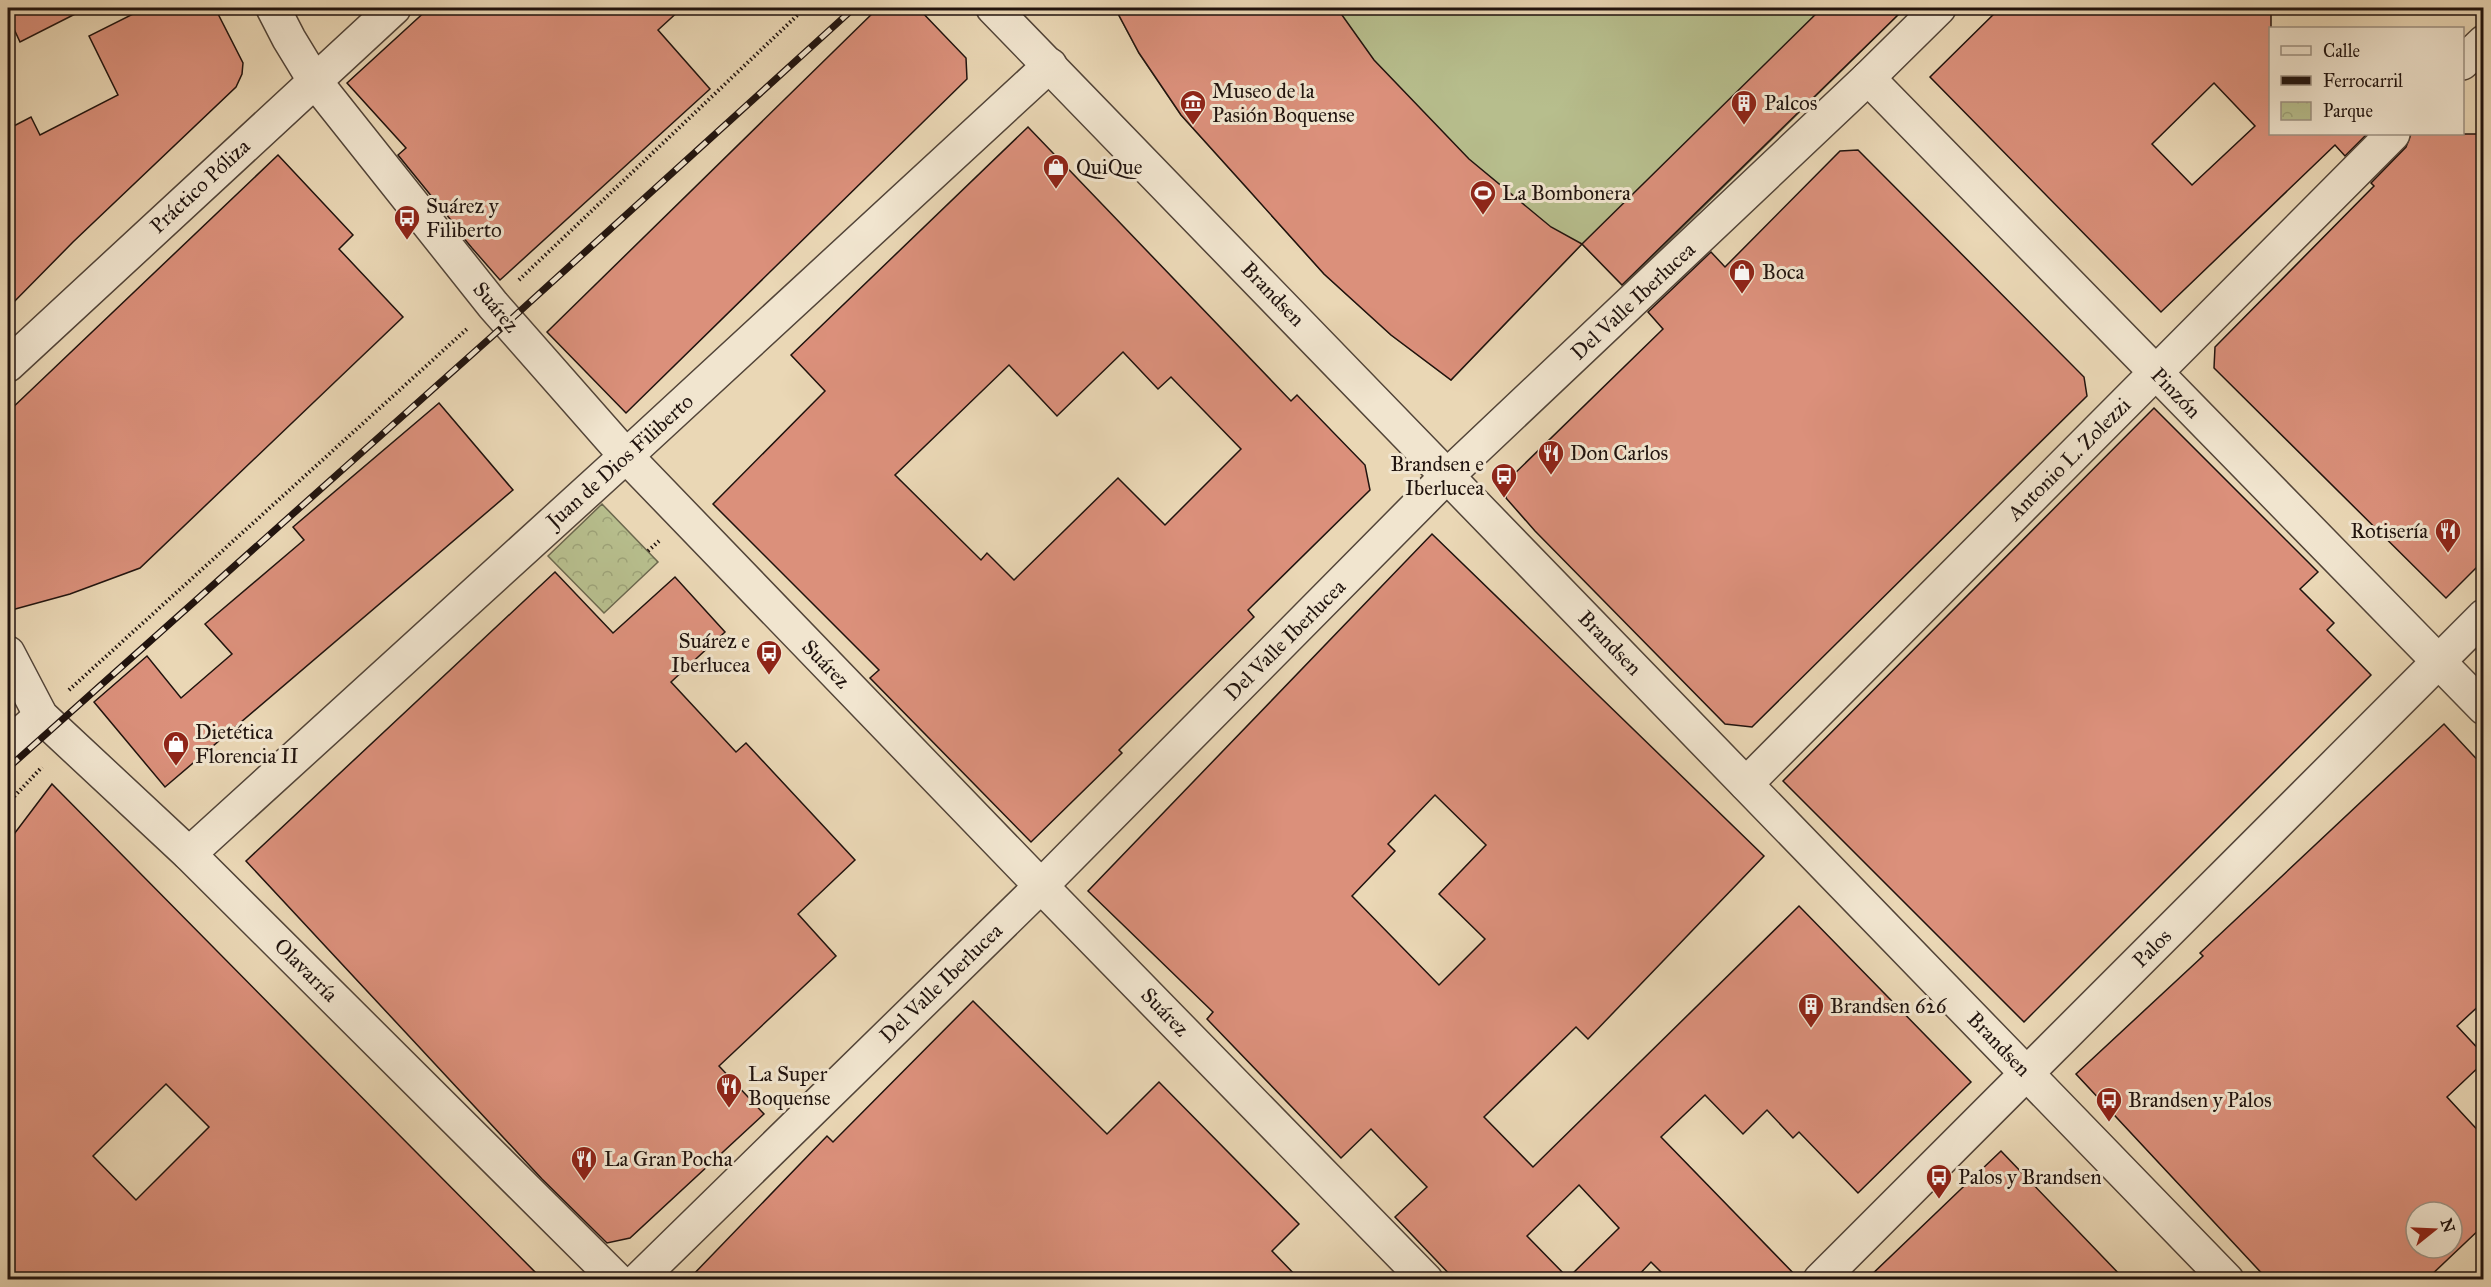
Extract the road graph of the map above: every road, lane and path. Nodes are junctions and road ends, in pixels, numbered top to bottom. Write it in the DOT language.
graph roads {
  1 [pos="273,8"];
  2 [pos="394,8"];
  3 [pos="806,8"];
  4 [pos="993,8"];
  5 [pos="1939,8"];
  6 [pos="2484,42"];
  7 [pos="2464,62"];
  8 [pos="1050,65"];
  9 [pos="1868,78"];
  10 [pos="314,80"];
  11 [pos="2392,135"];
  12 [pos="494,305"];
  13 [pos="8,365"];
  14 [pos="2155,372"];
  15 [pos="626,456"];
  16 [pos="1448,475"];
  17 [pos="2484,616"];
  18 [pos="8,653"];
  19 [pos="2437,661"];
  20 [pos="2484,708"];
  21 [pos="41,716"];
  22 [pos="68,740"];
  23 [pos="8,745"];
  24 [pos="1746,784"];
  25 [pos="8,803"];
  26 [pos="189,854"];
  27 [pos="1041,886"];
  28 [pos="2028,1073"];
  29 [pos="617,1280"];
  30 [pos="638,1280"];
  31 [pos="1426,1280"];
  32 [pos="1820,1280"];
  33 [pos="2227,1280"];
  1 -- 10 [label="street, Suárez"];
  2 -- 10 [label="street, Práctico Póliza"];
  3 -- 12 [label="path"];
  4 -- 8 [label="street, Brandsen"];
  5 -- 9 [label="street, Del Valle Iberlucea"];
  6 -- 7 [label="street"];
  8 -- 15 [label="street, Juan de Dios Filiberto"];
  8 -- 16 [label="street, Brandsen"];
  9 -- 14 [label="street, Pinzón"];
  9 -- 16 [label="street, Del Valle Iberlucea"];
  10 -- 12 [label="street, Suárez"];
  10 -- 13 [label="street, Práctico Póliza"];
  11 -- 14 [label="street, Antonio L. Zolezzi"];
  12 -- 15 [label="street, Suárez"];
  12 -- 21 [label="path"];
  14 -- 19 [label="street, Pinzón"];
  14 -- 24 [label="street, Antonio L. Zolezzi"];
  15 -- 26 [label="street, Juan de Dios Filiberto"];
  15 -- 27 [label="street, Suárez"];
  16 -- 24 [label="street, Brandsen"];
  16 -- 27 [label="street, Del Valle Iberlucea"];
  17 -- 19 [label="street, Palos"];
  18 -- 21 [label="street, Olavarría"];
  19 -- 20 [label="street, Pinzón"];
  19 -- 28 [label="street, Palos"];
  21 -- 22 [label="street, Olavarría"];
  21 -- 23 [label="street"];
  22 -- 25 [label="path"];
  22 -- 26 [label="street, Olavarría"];
  24 -- 28 [label="street, Brandsen"];
  26 -- 29 [label="street, Olavarría"];
  27 -- 30 [label="street, Del Valle Iberlucea"];
  27 -- 31 [label="street, Suárez"];
  28 -- 32 [label="street, Palos"];
  28 -- 33 [label="street, Brandsen"];
}
